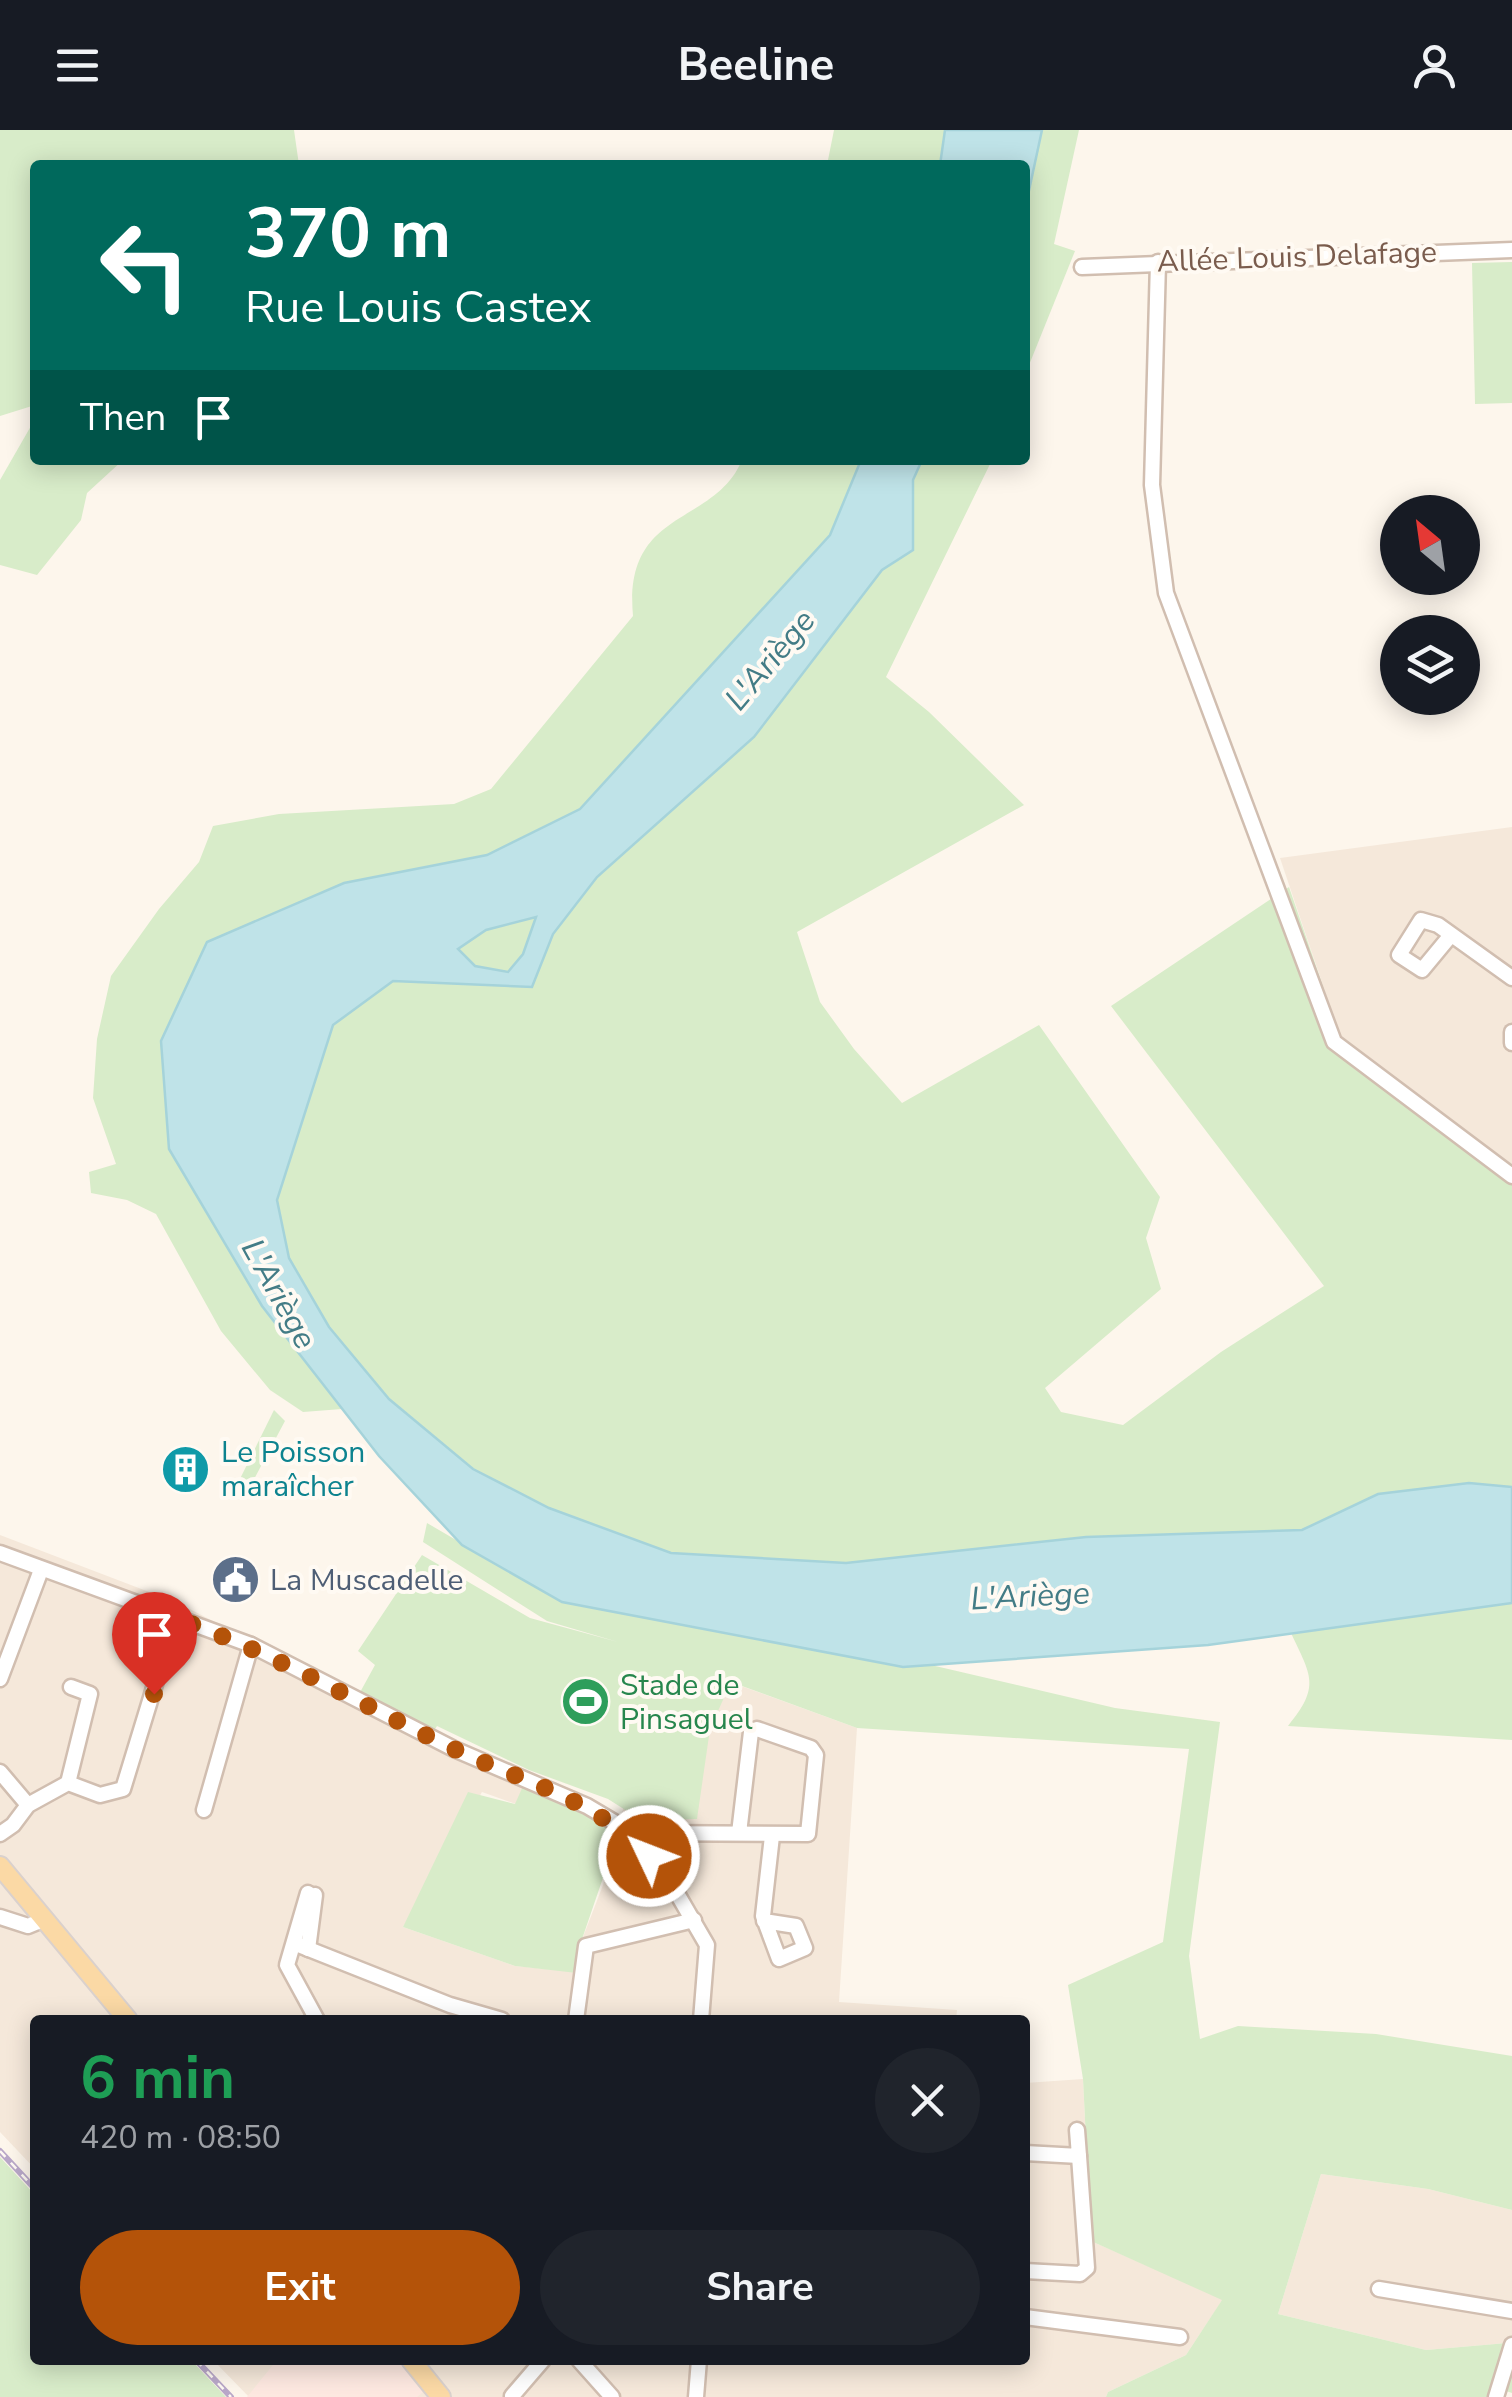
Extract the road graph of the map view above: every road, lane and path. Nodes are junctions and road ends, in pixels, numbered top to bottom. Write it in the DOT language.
graph roads {
  1 [pos="1512,250"];
  2 [pos="1158,262"];
  3 [pos="1082,266"];
  4 [pos="1451,934"];
  5 [pos="1512,978"];
  6 [pos="1512,1032"];
  7 [pos="1512,1043"];
  8 [pos="1512,1176"];
  9 [pos="0,1553"];
  10 [pos="41,1570"];
  11 [pos="175,1618"];
  12 [pos="250,1645"];
  13 [pos="0,1679"];
  14 [pos="71,1687"];
  15 [pos="0,1772"];
  16 [pos="68,1783"];
  17 [pos="28,1805"];
  18 [pos="204,1810"];
  19 [pos="664,1832"];
  20 [pos="627,1833"];
  21 [pos="739,1833"];
  22 [pos="0,1834"];
  23 [pos="772,1836"];
  24 [pos="649,1856"];
  25 [pos="0,1866"];
  26 [pos="0,1917"];
  27 [pos="45,1919"];
  28 [pos="694,1920"];
  29 [pos="764,1921"];
  30 [pos="124,2015"];
  31 [pos="313,2015"];
  32 [pos="485,2015"];
  33 [pos="577,2015"];
  34 [pos="701,2015"];
  35 [pos="1078,2130"];
  36 [pos="1030,2154"];
  37 [pos="1079,2156"];
  38 [pos="1030,2271"];
  39 [pos="1380,2289"];
  40 [pos="1512,2311"];
  41 [pos="1030,2318"];
  42 [pos="1180,2338"];
  43 [pos="1512,2345"];
  44 [pos="414,2365"];
  45 [pos="539,2365"];
  46 [pos="583,2365"];
  47 [pos="699,2365"];
  48 [pos="512,2396"];
  49 [pos="441,2397"];
  50 [pos="612,2397"];
  51 [pos="696,2397"];
  52 [pos="1496,2397"];
  1 -- 2 [label="street, Allée Louis Delafage"];
  2 -- 3 [label="street, Allée Louis Delafage"];
  2 -- 8 [label="street"];
  4 -- 5 [label="street"];
  6 -- 7 [label="street"];
  9 -- 10 [label="street"];
  10 -- 11 [label="street"];
  10 -- 13 [label="street"];
  11 -- 12 [label="street"];
  11 -- 16 [label="street"];
  12 -- 18 [label="street"];
  12 -- 20 [label="street"];
  14 -- 16 [label="street"];
  15 -- 17 [label="street"];
  16 -- 17 [label="street"];
  17 -- 22 [label="street"];
  19 -- 20 [label="street"];
  19 -- 21 [label="street"];
  19 -- 24 [label="street"];
  20 -- 24 [label="street"];
  21 -- 23 [label="street"];
  21 -- 23 [label="street"];
  23 -- 29 [label="street"];
  24 -- 28 [label="street"];
  25 -- 27 [label="main road"];
  26 -- 27 [label="street"];
  27 -- 30 [label="main road"];
  28 -- 33 [label="street"];
  28 -- 34 [label="street"];
  31 -- 32 [label="street"];
  35 -- 37 [label="street"];
  36 -- 37 [label="street"];
  37 -- 38 [label="street"];
  39 -- 40 [label="street"];
  41 -- 42 [label="street"];
  43 -- 52 [label="street"];
  44 -- 49 [label="main road"];
  45 -- 48 [label="street"];
  46 -- 50 [label="street"];
  47 -- 51 [label="street"];
}
